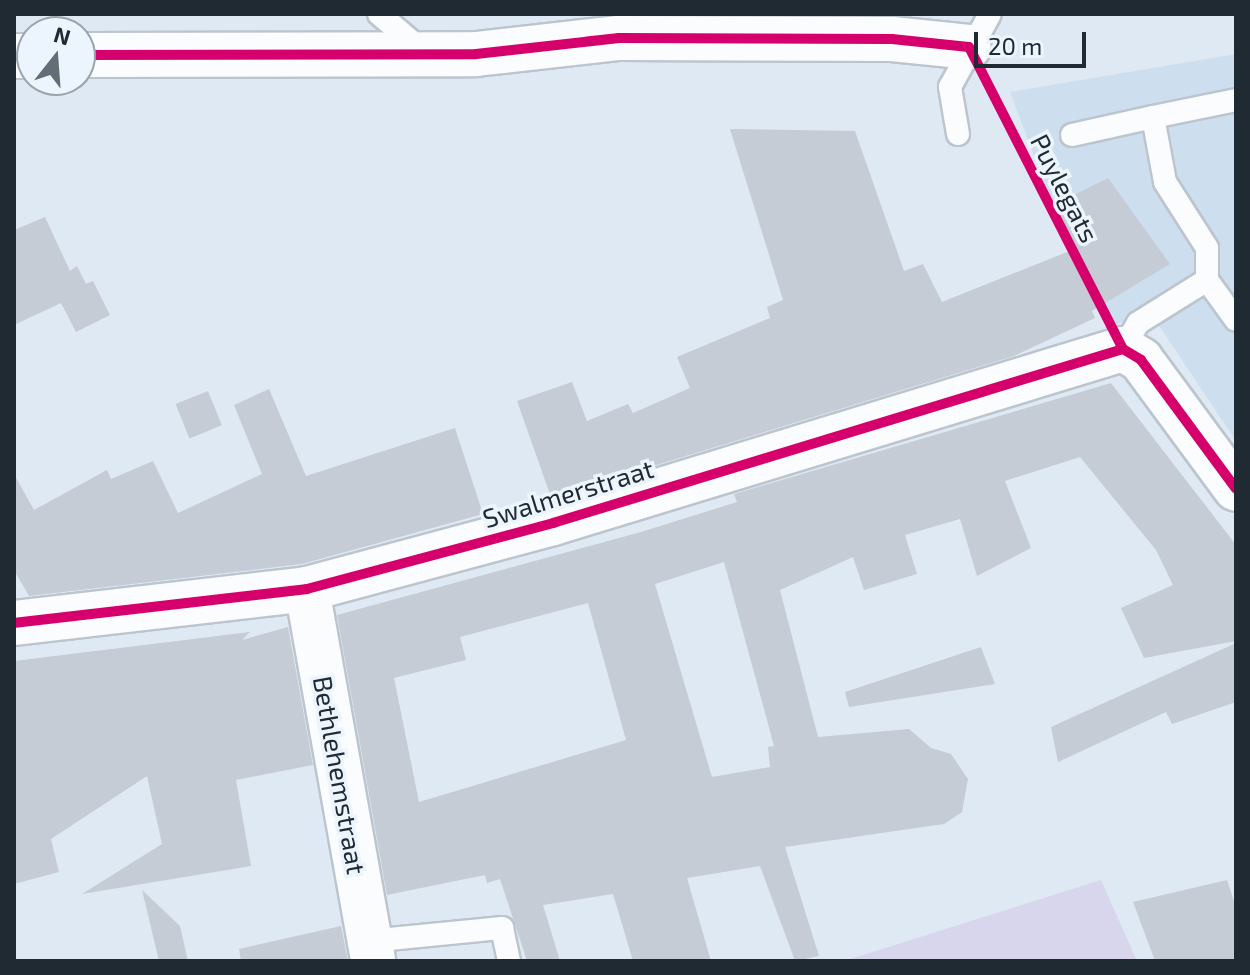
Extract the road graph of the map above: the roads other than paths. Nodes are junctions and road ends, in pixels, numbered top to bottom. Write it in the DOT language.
graph roads {
  1 [pos="379,14"];
  2 [pos="980,30"];
  3 [pos="96,55"];
  4 [pos="427,55"];
  5 [pos="1236,100"];
  6 [pos="1153,117"];
  7 [pos="958,134"];
  8 [pos="1072,135"];
  9 [pos="1207,280"];
  10 [pos="1236,320"];
  11 [pos="1123,349"];
  12 [pos="1236,489"];
  13 [pos="307,589"];
  14 [pos="17,617"];
  15 [pos="371,951"];
  16 [pos="509,961"];
  1 -- 4 [label="lane"];
  2 -- 4 [label="street"];
  2 -- 7 [label="lane"];
  3 -- 4 [label="street"];
  5 -- 6 [label="lane"];
  6 -- 8 [label="lane"];
  6 -- 9 [label="lane"];
  9 -- 10 [label="lane"];
  9 -- 11 [label="lane"];
  11 -- 12 [label="street"];
  11 -- 13 [label="street, Swalmerstraat"];
  13 -- 14 [label="street, Swalmerstraat"];
  13 -- 15 [label="street, Bethlehemstraat"];
  15 -- 16 [label="lane"];
}
